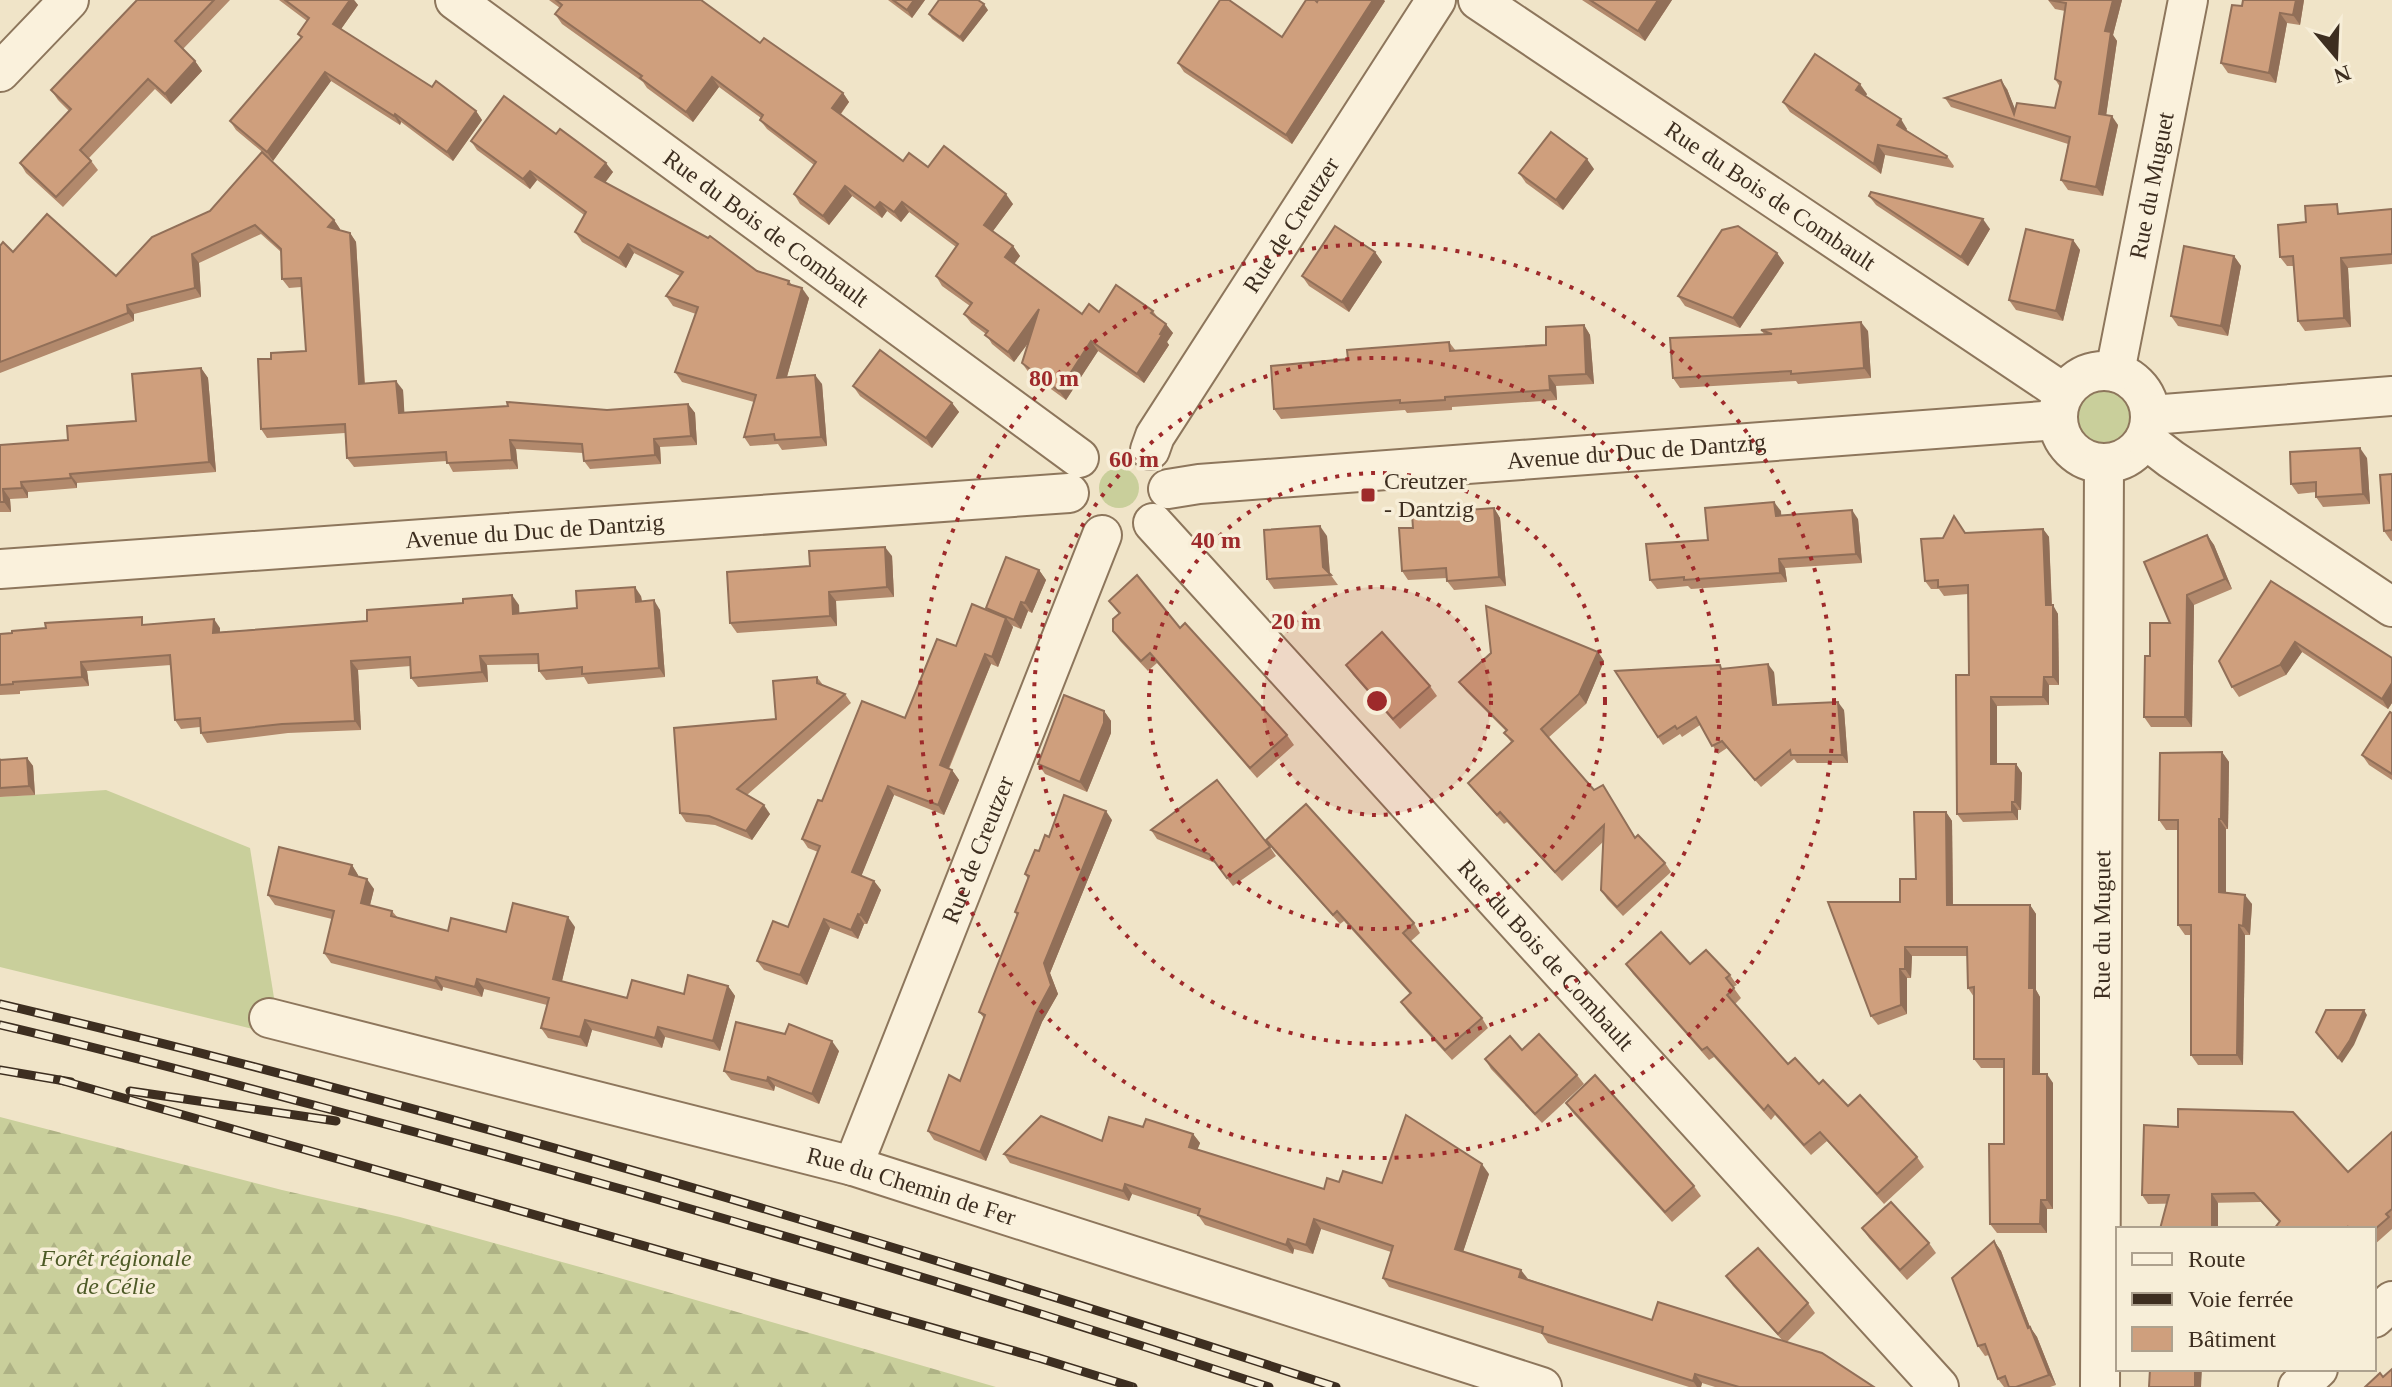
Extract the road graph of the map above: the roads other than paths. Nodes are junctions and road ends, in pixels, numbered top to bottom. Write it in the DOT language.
graph roads {
  1 [pos="69,0"];
  2 [pos="455,0"];
  3 [pos="1436,0"];
  4 [pos="1478,0"];
  5 [pos="2188,0"];
  6 [pos="0,72"];
  7 [pos="2115,372"];
  8 [pos="2392,396"];
  9 [pos="2060,407"];
  10 [pos="2148,427"];
  11 [pos="1105,456"];
  12 [pos="2104,464"];
  13 [pos="1168,489"];
  14 [pos="1153,523"];
  15 [pos="1102,535"];
  16 [pos="0,569"];
  17 [pos="2392,607"];
  18 [pos="269,1018"];
  19 [pos="853,1166"];
  20 [pos="2392,1301"];
  21 [pos="2376,1316"];
  22 [pos="2316,1371"];
  23 [pos="1542,1387"];
  24 [pos="1939,1387"];
  25 [pos="2100,1387"];
  26 [pos="2298,1387"];
  1 -- 6 [label="street"];
  2 -- 11 [label="street, Rue du Bois de Combault"];
  3 -- 11 [label="street, Rue de Creutzer"];
  4 -- 9 [label="street, Rue du Bois de Combault"];
  5 -- 7 [label="street, Rue du Muguet"];
  7 -- 9 [label="street"];
  7 -- 10 [label="street"];
  8 -- 10 [label="street"];
  9 -- 12 [label="street"];
  9 -- 13 [label="street, Avenue du Duc de Dantzig"];
  10 -- 12 [label="street"];
  10 -- 17 [label="street"];
  11 -- 13 [label="street"];
  11 -- 15 [label="street"];
  11 -- 16 [label="street, Avenue du Duc de Dantzig"];
  12 -- 25 [label="street, Rue du Muguet"];
  13 -- 14 [label="street"];
  14 -- 15 [label="street"];
  14 -- 24 [label="street, Rue du Bois de Combault"];
  15 -- 19 [label="street, Rue de Creutzer"];
  18 -- 19 [label="street, Rue du Chemin de Fer"];
  19 -- 23 [label="street, Rue du Chemin de Fer"];
  20 -- 21 [label="street"];
  22 -- 26 [label="street"];
}
